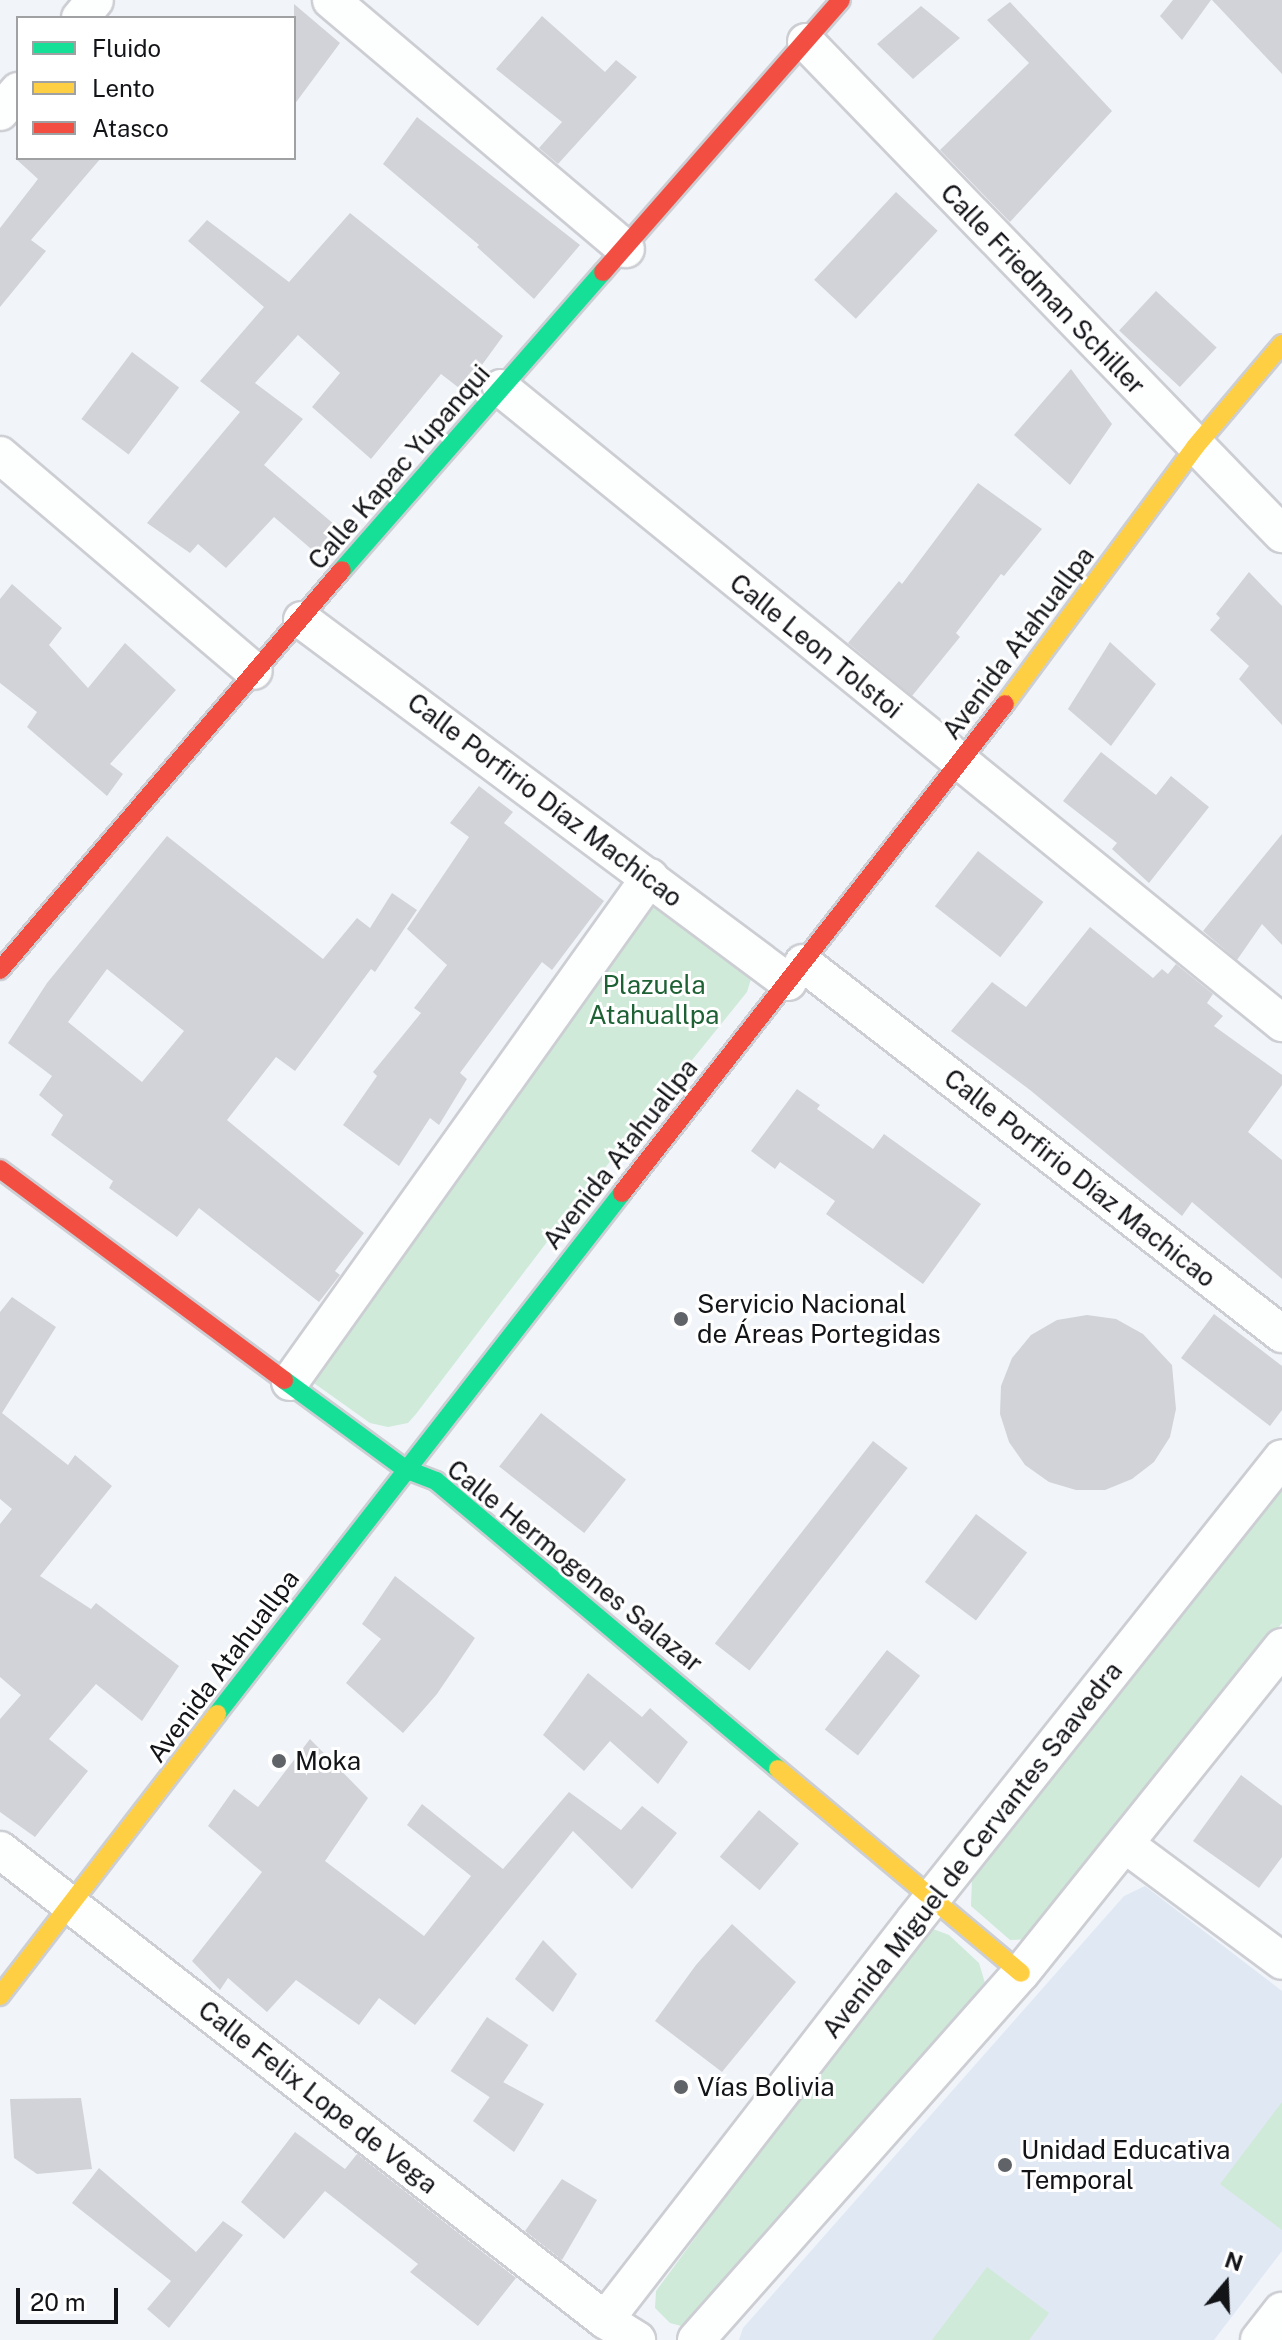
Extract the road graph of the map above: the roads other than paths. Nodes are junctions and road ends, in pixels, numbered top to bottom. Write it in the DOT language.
graph roads {
  1 [pos="95,0"];
  2 [pos="331,0"];
  3 [pos="841,0"];
  4 [pos="82,16"];
  5 [pos="806,42"];
  6 [pos="16,93"];
  7 [pos="0,112"];
  8 [pos="626,249"];
  9 [pos="1282,344"];
  10 [pos="501,388"];
  11 [pos="1195,447"];
  12 [pos="0,455"];
  13 [pos="1282,534"];
  14 [pos="302,620"];
  15 [pos="254,671"];
  16 [pos="960,764"];
  17 [pos="650,877"];
  18 [pos="0,970"];
  19 [pos="796,972"];
  20 [pos="1282,1023"];
  21 [pos="0,1169"];
  22 [pos="1282,1334"];
  23 [pos="290,1382"];
  24 [pos="1282,1458"];
  25 [pos="405,1469"];
  26 [pos="1282,1647"];
  27 [pos="1126,1845"];
  28 [pos="0,1850"];
  29 [pos="932,1900"];
  30 [pos="72,1906"];
  31 [pos="1282,1961"];
  32 [pos="1021,1973"];
  33 [pos="0,1996"];
  34 [pos="1282,2311"];
  35 [pos="622,2334"];
  36 [pos="696,2340"];
  37 [pos="1259,2340"];
  1 -- 4 [label="street"];
  2 -- 8 [label="street"];
  3 -- 5 [label="street, Calle Kapac Yupanqui"];
  5 -- 8 [label="street, Calle Kapac Yupanqui"];
  5 -- 11 [label="street, Calle Friedman Schiller"];
  6 -- 7 [label="street"];
  8 -- 10 [label="street, Calle Kapac Yupanqui"];
  9 -- 11 [label="street, Avenida Atahuallpa"];
  10 -- 14 [label="street, Calle Kapac Yupanqui"];
  10 -- 16 [label="street, Calle Leon Tolstoi"];
  11 -- 13 [label="street, Calle Friedman Schiller"];
  11 -- 16 [label="street, Avenida Atahuallpa"];
  12 -- 15 [label="street"];
  14 -- 15 [label="street, Calle Kapac Yupanqui"];
  14 -- 17 [label="street, Calle Porfirio Díaz Machicao"];
  15 -- 18 [label="street, Calle Kapac Yupanqui"];
  16 -- 19 [label="street, Avenida Atahuallpa"];
  16 -- 20 [label="street, Calle Leon Tolstoi"];
  17 -- 19 [label="street, Calle Porfirio Díaz Machicao"];
  17 -- 23 [label="street"];
  19 -- 22 [label="street, Calle Porfirio Díaz Machicao"];
  19 -- 25 [label="street, Avenida Atahuallpa"];
  21 -- 23 [label="street, Calle Hermogenes Salazar"];
  23 -- 25 [label="street, Calle Hermogenes Salazar"];
  24 -- 29 [label="street, Avenida Miguel de Cervantes Saavedra"];
  25 -- 29 [label="street, Calle Hermogenes Salazar"];
  25 -- 30 [label="street, Avenida Atahuallpa"];
  26 -- 27 [label="street"];
  27 -- 31 [label="street"];
  27 -- 32 [label="street"];
  28 -- 30 [label="street, Calle Felix Lope de Vega"];
  29 -- 32 [label="street, Calle Hermogenes Salazar"];
  29 -- 35 [label="street, Avenida Miguel de Cervantes Saavedra"];
  30 -- 33 [label="street, Avenida Atahuallpa"];
  30 -- 35 [label="street, Calle Felix Lope de Vega"];
  32 -- 36 [label="street"];
  34 -- 37 [label="street"];
}
